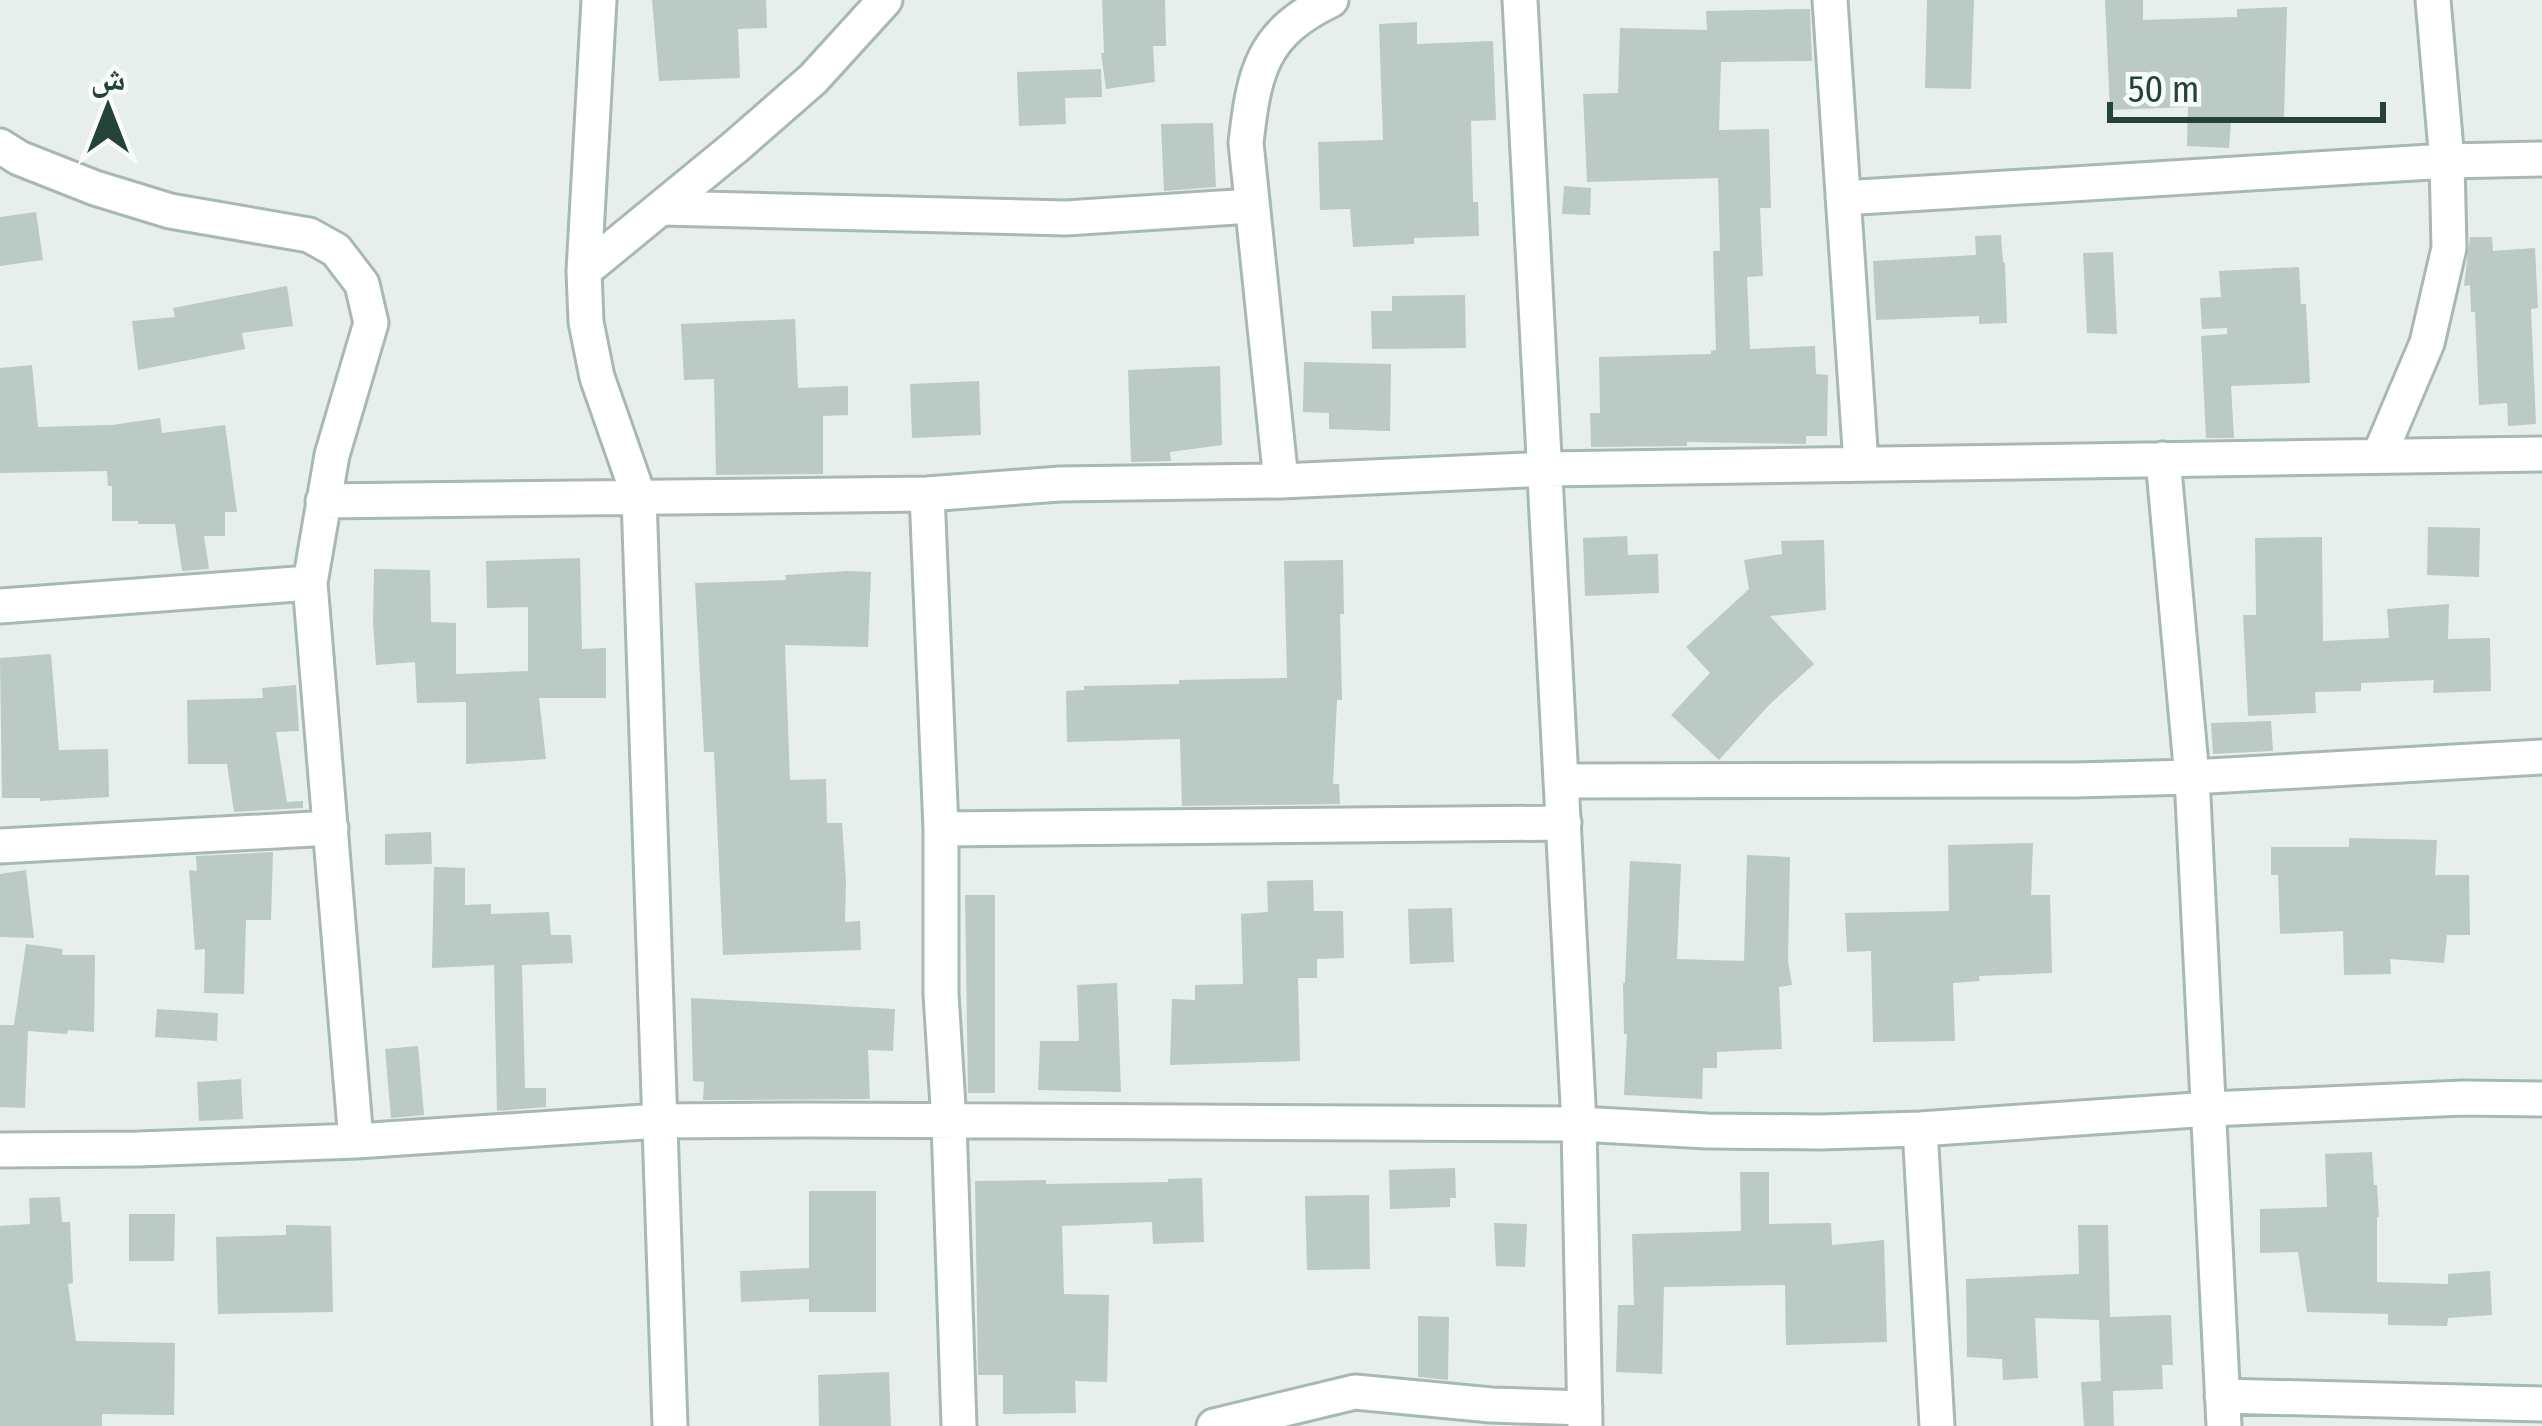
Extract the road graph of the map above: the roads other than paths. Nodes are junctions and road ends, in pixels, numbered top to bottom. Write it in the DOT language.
graph roads {
  1 [pos="599,0"];
  2 [pos="885,0"];
  3 [pos="1331,0"];
  4 [pos="1520,0"];
  5 [pos="1830,0"];
  6 [pos="2432,0"];
  7 [pos="0,146"];
  8 [pos="2542,159"];
  9 [pos="2447,161"];
  10 [pos="1843,198"];
  11 [pos="1251,206"];
  12 [pos="661,208"];
  13 [pos="584,271"];
  14 [pos="2542,454"];
  15 [pos="2379,456"];
  16 [pos="2163,459"];
  17 [pos="1861,464"];
  18 [pos="1546,469"];
  19 [pos="1281,481"];
  20 [pos="927,494"];
  21 [pos="639,496"];
  22 [pos="323,502"];
  23 [pos="310,583"];
  24 [pos="0,606"];
  25 [pos="2542,757"];
  26 [pos="2192,777"];
  27 [pos="1562,782"];
  28 [pos="1564,823"];
  29 [pos="331,827"];
  30 [pos="940,829"];
  31 [pos="0,846"];
  32 [pos="2542,1099"];
  33 [pos="2210,1109"];
  34 [pos="659,1121"];
  35 [pos="949,1122"];
  36 [pos="1579,1124"];
  37 [pos="1920,1130"];
  38 [pos="356,1142"];
  39 [pos="0,1150"];
  40 [pos="2542,1404"];
  41 [pos="2223,1411"];
  42 [pos="1585,1417"];
  43 [pos="1269,1419"];
  44 [pos="670,1426"];
  45 [pos="959,1426"];
  46 [pos="1214,1426"];
  47 [pos="1937,1426"];
  1 -- 13 [label="street"];
  2 -- 12 [label="street"];
  3 -- 11 [label="street"];
  4 -- 18 [label="street"];
  5 -- 10 [label="street"];
  6 -- 9 [label="street"];
  7 -- 22 [label="street"];
  8 -- 9 [label="street"];
  9 -- 10 [label="street"];
  9 -- 15 [label="street"];
  10 -- 17 [label="street"];
  11 -- 12 [label="street"];
  11 -- 19 [label="street"];
  12 -- 13 [label="street"];
  13 -- 21 [label="street"];
  14 -- 15 [label="street"];
  15 -- 16 [label="street"];
  16 -- 17 [label="street"];
  16 -- 26 [label="street"];
  17 -- 18 [label="street"];
  18 -- 19 [label="street"];
  18 -- 27 [label="street"];
  19 -- 20 [label="street"];
  20 -- 21 [label="street"];
  20 -- 30 [label="street"];
  21 -- 22 [label="street"];
  21 -- 34 [label="street"];
  22 -- 23 [label="street"];
  23 -- 24 [label="street"];
  23 -- 29 [label="street"];
  25 -- 26 [label="street"];
  26 -- 27 [label="street"];
  26 -- 33 [label="street"];
  27 -- 28 [label="street"];
  28 -- 30 [label="street"];
  28 -- 36 [label="street"];
  29 -- 31 [label="street"];
  29 -- 38 [label="street"];
  30 -- 35 [label="street"];
  32 -- 33 [label="street"];
  33 -- 37 [label="street"];
  33 -- 41 [label="street"];
  34 -- 35 [label="street"];
  34 -- 38 [label="street"];
  34 -- 44 [label="street"];
  35 -- 36 [label="street"];
  35 -- 45 [label="street"];
  36 -- 37 [label="street"];
  36 -- 42 [label="street"];
  37 -- 47 [label="street"];
  38 -- 39 [label="street"];
  40 -- 41 [label="street"];
  42 -- 43 [label="street"];
  43 -- 46 [label="street"];
}
